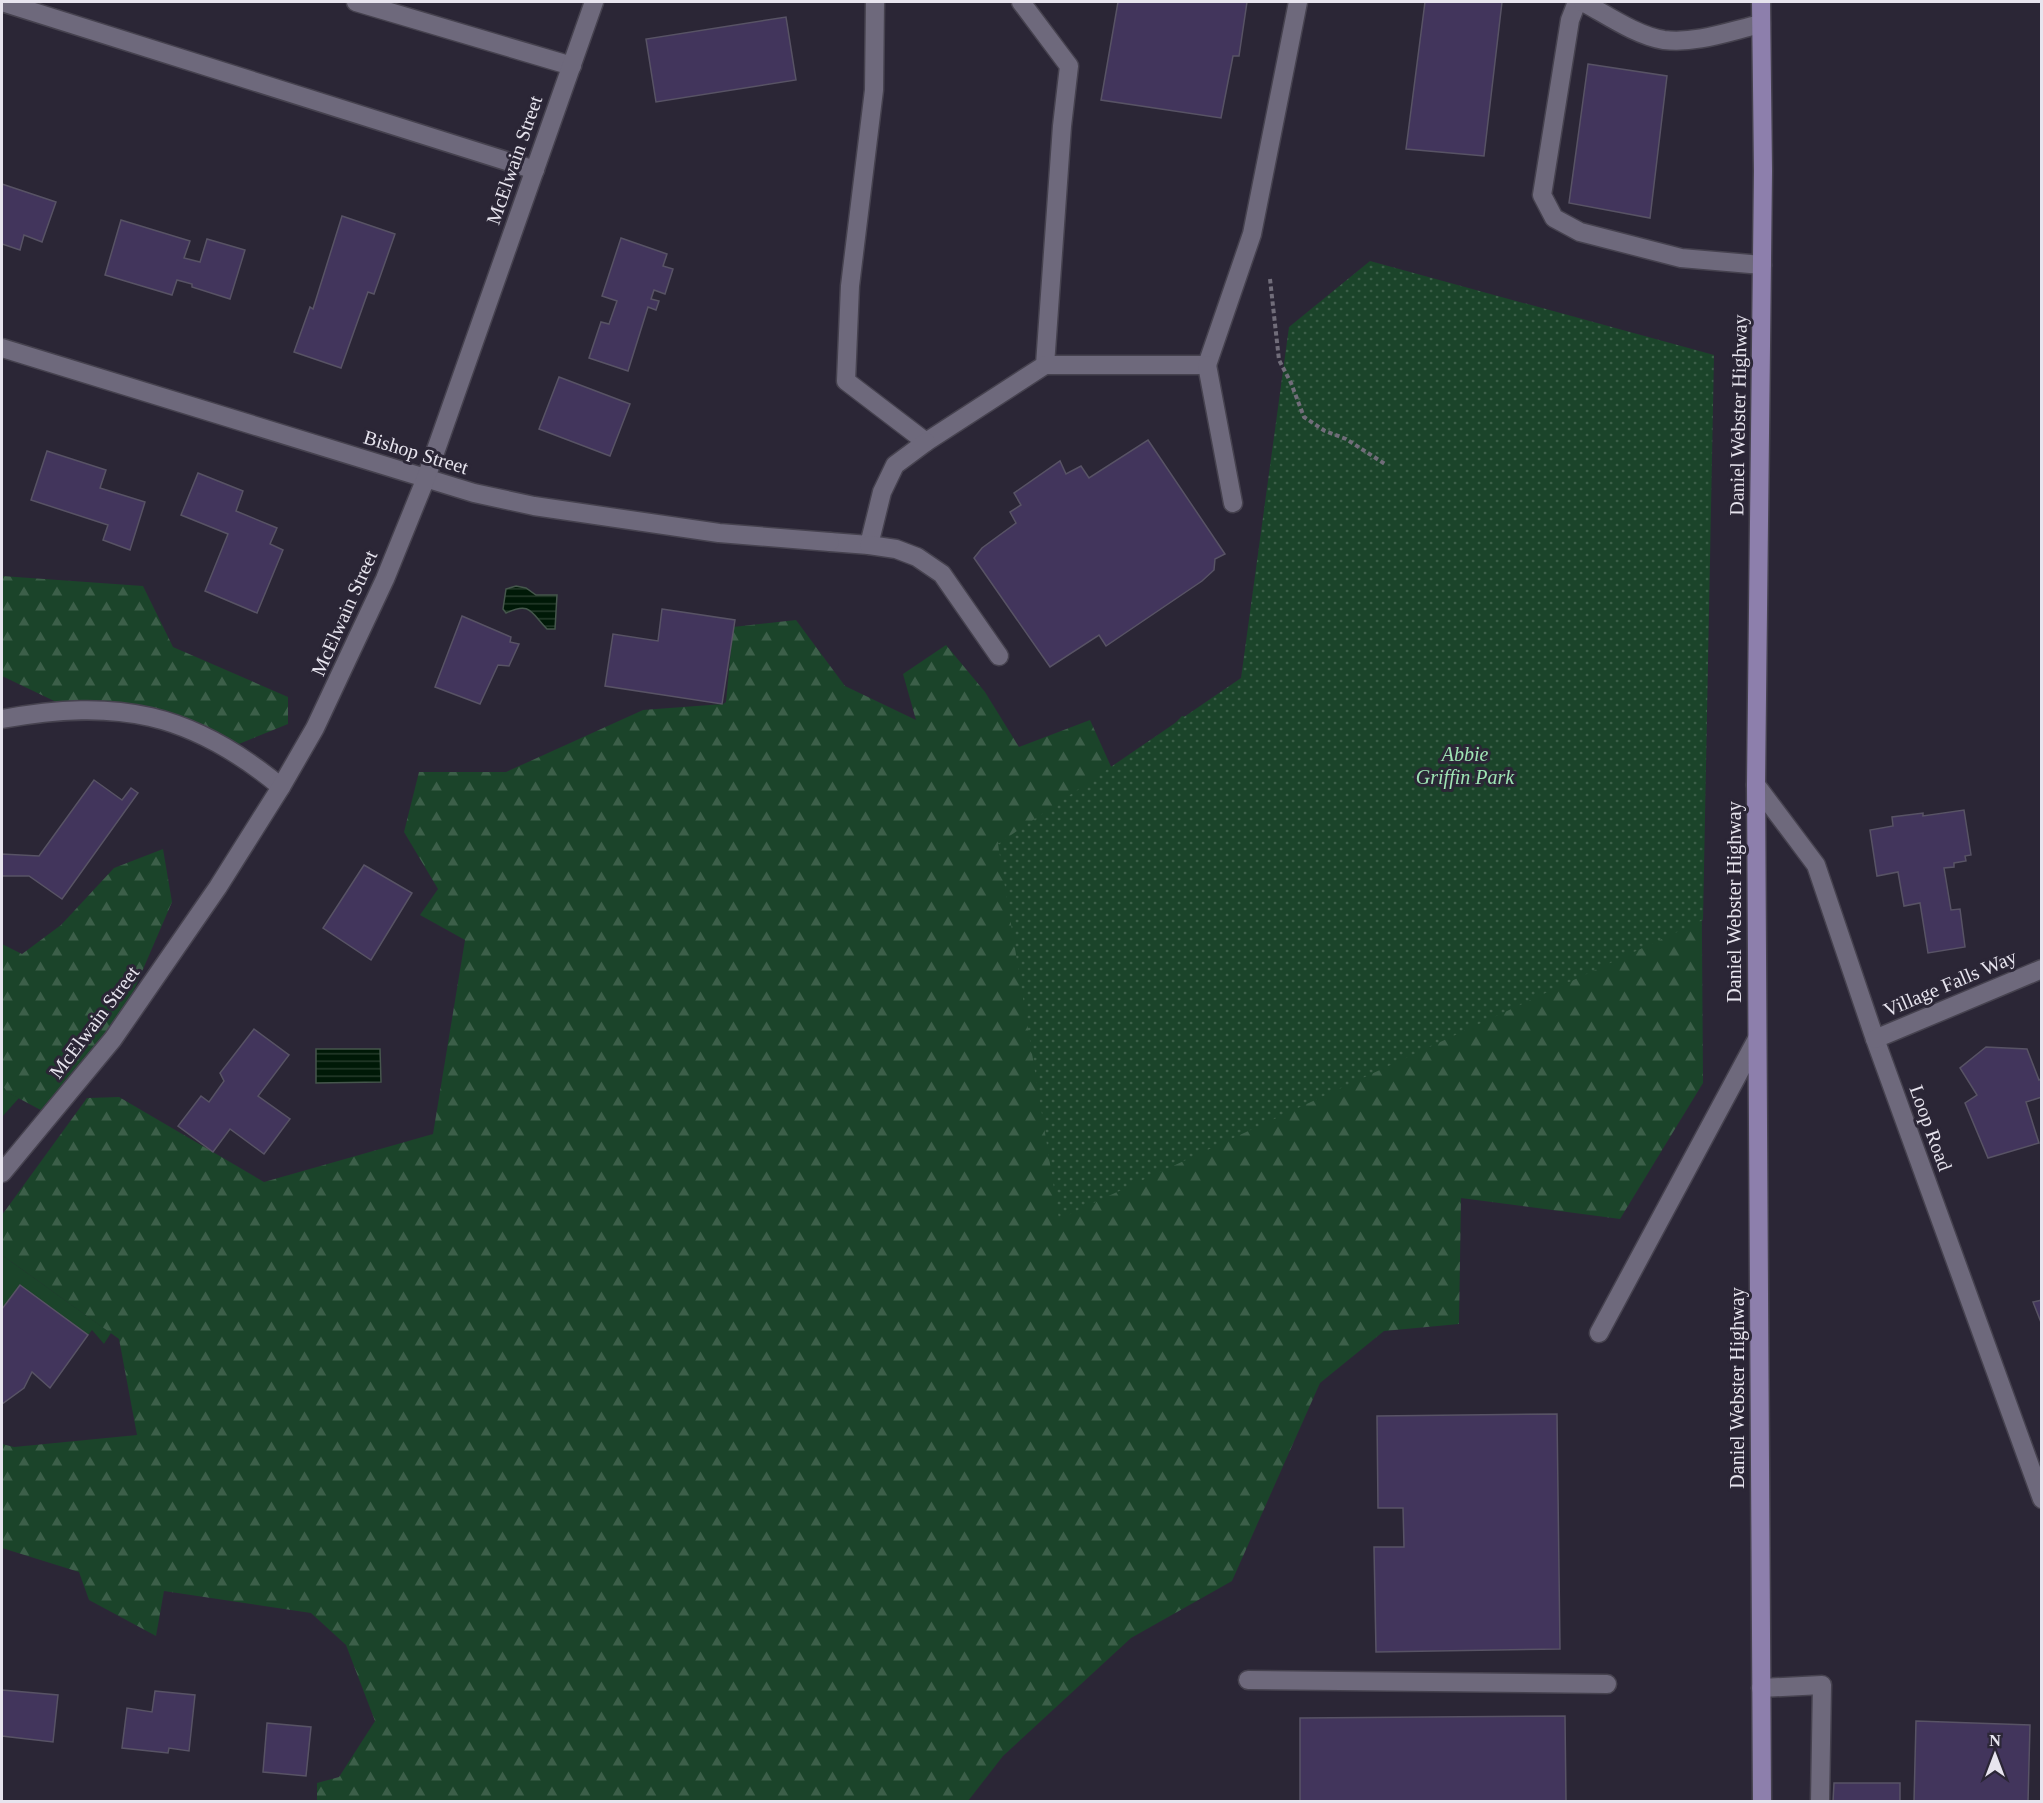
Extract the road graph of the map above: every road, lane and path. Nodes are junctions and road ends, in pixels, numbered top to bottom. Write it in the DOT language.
graph roads {
  1 [pos="2,2"];
  2 [pos="356,2"];
  3 [pos="594,2"];
  4 [pos="875,2"];
  5 [pos="1021,2"];
  6 [pos="1298,2"];
  7 [pos="1576,2"];
  8 [pos="1583,2"];
  9 [pos="1761,2"];
  10 [pos="1761,24"];
  11 [pos="572,66"];
  12 [pos="535,170"];
  13 [pos="1762,266"];
  14 [pos="1269,274"];
  15 [pos="2,348"];
  16 [pos="1045,365"];
  17 [pos="1207,365"];
  18 [pos="926,442"];
  19 [pos="1385,464"];
  20 [pos="426,478"];
  21 [pos="1233,502"];
  22 [pos="868,545"];
  23 [pos="999,656"];
  24 [pos="2,719"];
  25 [pos="1756,785"];
  26 [pos="281,787"];
  27 [pos="2042,969"];
  28 [pos="1757,1039"];
  29 [pos="1875,1039"];
  30 [pos="2,1173"];
  31 [pos="1599,1333"];
  32 [pos="2042,1499"];
  33 [pos="1248,1680"];
  34 [pos="1607,1684"];
  35 [pos="1761,1688"];
  36 [pos="1762,1802"];
  37 [pos="1820,1802"];
  1 -- 12 [label="street"];
  2 -- 11 [label="street"];
  3 -- 11 [label="street, McElwain Street"];
  4 -- 18 [label="street"];
  5 -- 16 [label="street"];
  6 -- 17 [label="street"];
  7 -- 13 [label="street"];
  8 -- 10 [label="street"];
  9 -- 10 [label="main road, Daniel Webster Highway"];
  10 -- 13 [label="main road, Daniel Webster Highway"];
  11 -- 12 [label="street, McElwain Street"];
  12 -- 20 [label="street, McElwain Street"];
  13 -- 25 [label="main road, Daniel Webster Highway"];
  14 -- 19 [label="path"];
  15 -- 20 [label="street, Bishop Street"];
  16 -- 17 [label="street"];
  16 -- 18 [label="street"];
  17 -- 21 [label="street"];
  18 -- 22 [label="street"];
  20 -- 22 [label="street, Bishop Street"];
  20 -- 26 [label="street, McElwain Street"];
  22 -- 23 [label="street, Bishop Street"];
  24 -- 26 [label="street"];
  25 -- 28 [label="main road, Daniel Webster Highway"];
  25 -- 29 [label="street, Loop Road"];
  26 -- 30 [label="street, McElwain Street"];
  27 -- 29 [label="street, Village Falls Way"];
  28 -- 31 [label="street"];
  28 -- 35 [label="main road, Daniel Webster Highway"];
  29 -- 32 [label="street, Loop Road"];
  33 -- 34 [label="street"];
  35 -- 36 [label="main road, Daniel Webster Highway"];
  35 -- 37 [label="street"];
}
